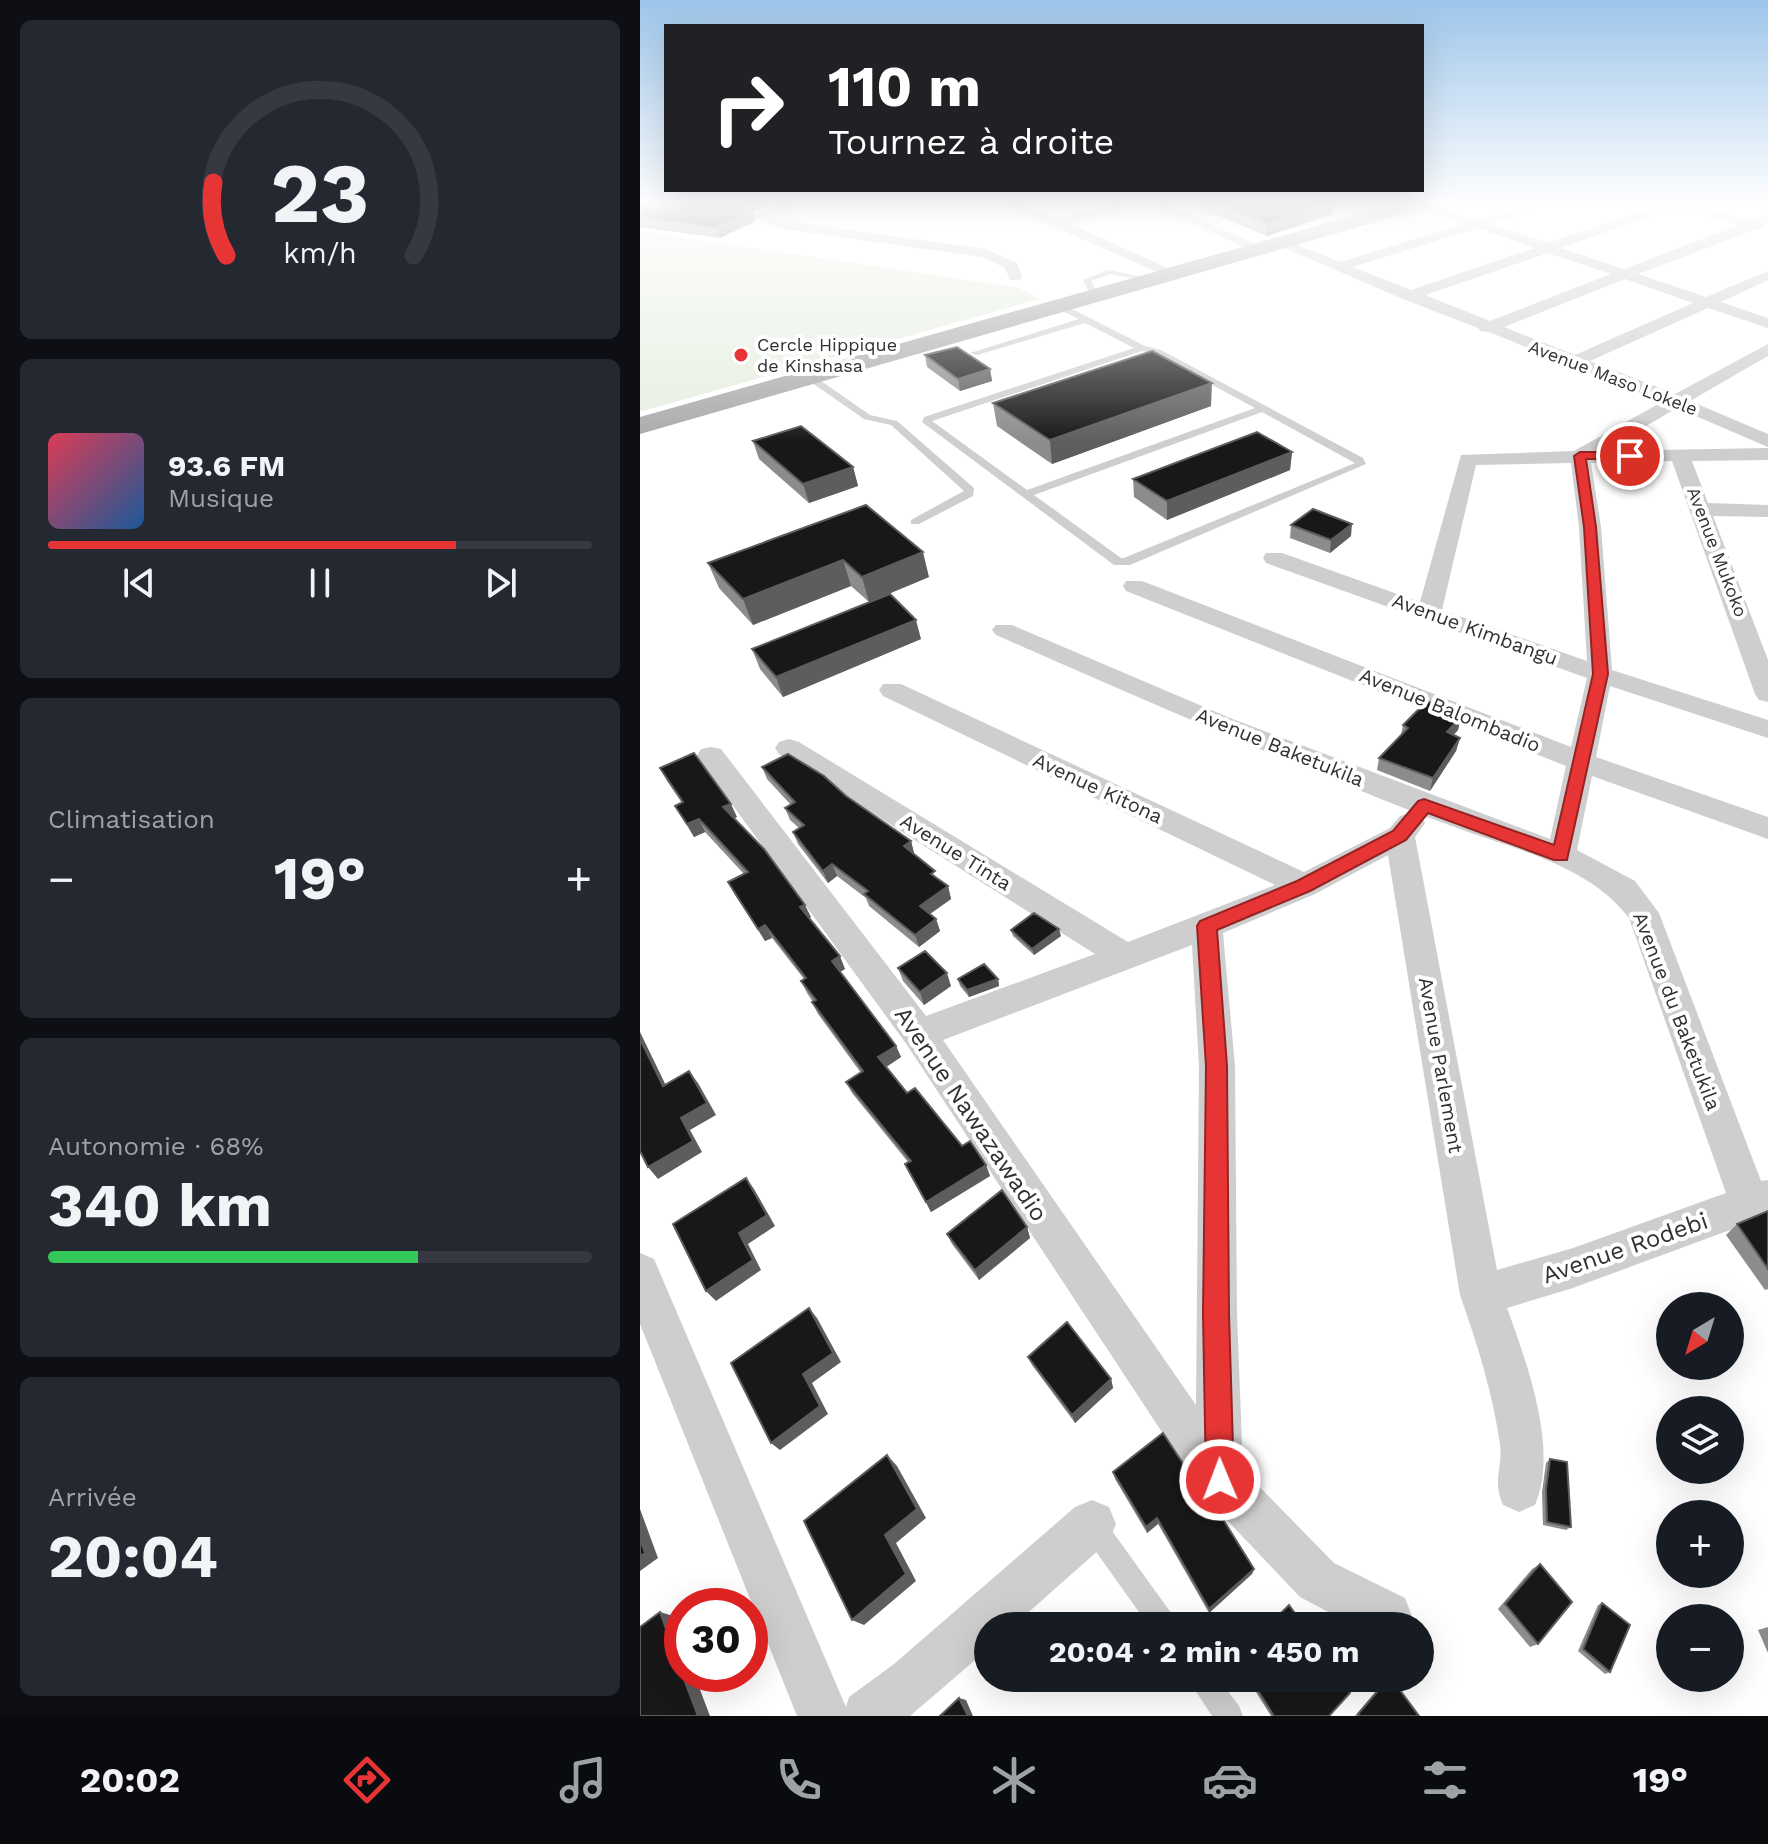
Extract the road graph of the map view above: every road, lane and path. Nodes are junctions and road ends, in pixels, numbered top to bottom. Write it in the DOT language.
graph roads {
  1 [pos="1141,282"];
  2 [pos="1375,282"];
  3 [pos="1449,282"];
  4 [pos="1603,282"];
  5 [pos="1647,282"];
  6 [pos="1751,282"];
  7 [pos="1408,296"];
  8 [pos="1705,302"];
  9 [pos="1059,306"];
  10 [pos="1085,320"];
  11 [pos="1768,323"];
  12 [pos="1486,328"];
  13 [pos="1142,348"];
  14 [pos="1768,349"];
  15 [pos="974,353"];
  16 [pos="1573,362"];
  17 [pos="811,378"];
  18 [pos="1676,401"];
  19 [pos="1263,408"];
  20 [pos="640,426"];
  21 [pos="1767,442"];
  22 [pos="1580,456"];
  23 [pos="1680,456"];
  24 [pos="1025,495"];
  25 [pos="1700,509"];
  26 [pos="1768,511"];
  27 [pos="915,522"];
  28 [pos="1274,558"];
  29 [pos="1134,586"];
  30 [pos="1429,613"];
  31 [pos="1004,630"];
  32 [pos="1764,667"];
  33 [pos="1600,674"];
  34 [pos="892,690"];
  35 [pos="1768,694"];
  36 [pos="1768,729"];
  37 [pos="789,748"];
  38 [pos="711,756"];
  39 [pos="1579,761"];
  40 [pos="1424,805"];
  41 [pos="1768,828"];
  42 [pos="1400,836"];
  43 [pos="1561,855"];
  44 [pos="1304,886"];
  45 [pos="1207,926"];
  46 [pos="1124,956"];
  47 [pos="919,1034"];
  48 [pos="1759,1201"];
  49 [pos="640,1273"];
  50 [pos="1481,1295"];
  51 [pos="1220,1480"];
  52 [pos="1519,1489"];
  53 [pos="1092,1524"];
  54 [pos="1155,1612"];
  55 [pos="1379,1612"];
  56 [pos="1211,1692"];
  57 [pos="823,1716"];
  58 [pos="868,1716"];
  59 [pos="1229,1716"];
  1 -- 9 [label="main road"];
  2 -- 7 [label="street, Avenue Maso Lokele"];
  3 -- 7 [label="street"];
  4 -- 12 [label="street"];
  5 -- 8 [label="street"];
  6 -- 8 [label="street"];
  7 -- 12 [label="street, Avenue Maso Lokele"];
  8 -- 11 [label="street"];
  8 -- 16 [label="street"];
  9 -- 10 [label="lane"];
  9 -- 17 [label="main road"];
  10 -- 13 [label="lane"];
  10 -- 15 [label="lane"];
  12 -- 16 [label="street, Avenue Maso Lokele"];
  13 -- 19 [label="lane"];
  13 -- 24 [label="lane"];
  14 -- 18 [label="street"];
  16 -- 18 [label="street, Avenue Maso Lokele"];
  17 -- 20 [label="main road"];
  17 -- 27 [label="lane"];
  18 -- 21 [label="street, Avenue Maso Lokele"];
  18 -- 22 [label="street"];
  19 -- 24 [label="lane"];
  19 -- 24 [label="lane"];
  21 -- 23 [label="street"];
  22 -- 23 [label="street"];
  22 -- 30 [label="street"];
  22 -- 33 [label="street"];
  23 -- 25 [label="street, Avenue Mukoko"];
  25 -- 26 [label="street"];
  25 -- 32 [label="street, Avenue Mukoko"];
  28 -- 30 [label="street, Avenue Kimbangu"];
  29 -- 39 [label="street, Avenue Balombadio"];
  30 -- 33 [label="street, Avenue Kimbangu"];
  31 -- 40 [label="street, Avenue Baketukila"];
  32 -- 35 [label="street, Avenue Mukoko"];
  33 -- 36 [label="street, Avenue Kimbangu"];
  33 -- 39 [label="street"];
  34 -- 44 [label="street, Avenue Kitona"];
  37 -- 46 [label="street, Avenue Tinta"];
  38 -- 47 [label="street, Avenue Nawazawadio"];
  39 -- 41 [label="street, Avenue Balombadio"];
  39 -- 43 [label="street"];
  40 -- 42 [label="street"];
  40 -- 43 [label="street, Avenue Baketukila"];
  42 -- 44 [label="street"];
  42 -- 50 [label="street, Avenue Parlement"];
  43 -- 48 [label="street, Avenue du Baketukila"];
  44 -- 45 [label="street"];
  45 -- 46 [label="street"];
  45 -- 51 [label="street"];
  46 -- 47 [label="street"];
  47 -- 51 [label="street, Avenue Nawazawadio"];
  48 -- 50 [label="street, Avenue Rodebi"];
  49 -- 57 [label="street"];
  50 -- 52 [label="street, Avenue Parlement"];
  51 -- 55 [label="street, Avenue Nawazawadio"];
  53 -- 54 [label="lane"];
  53 -- 58 [label="street"];
  56 -- 59 [label="lane"];
}
